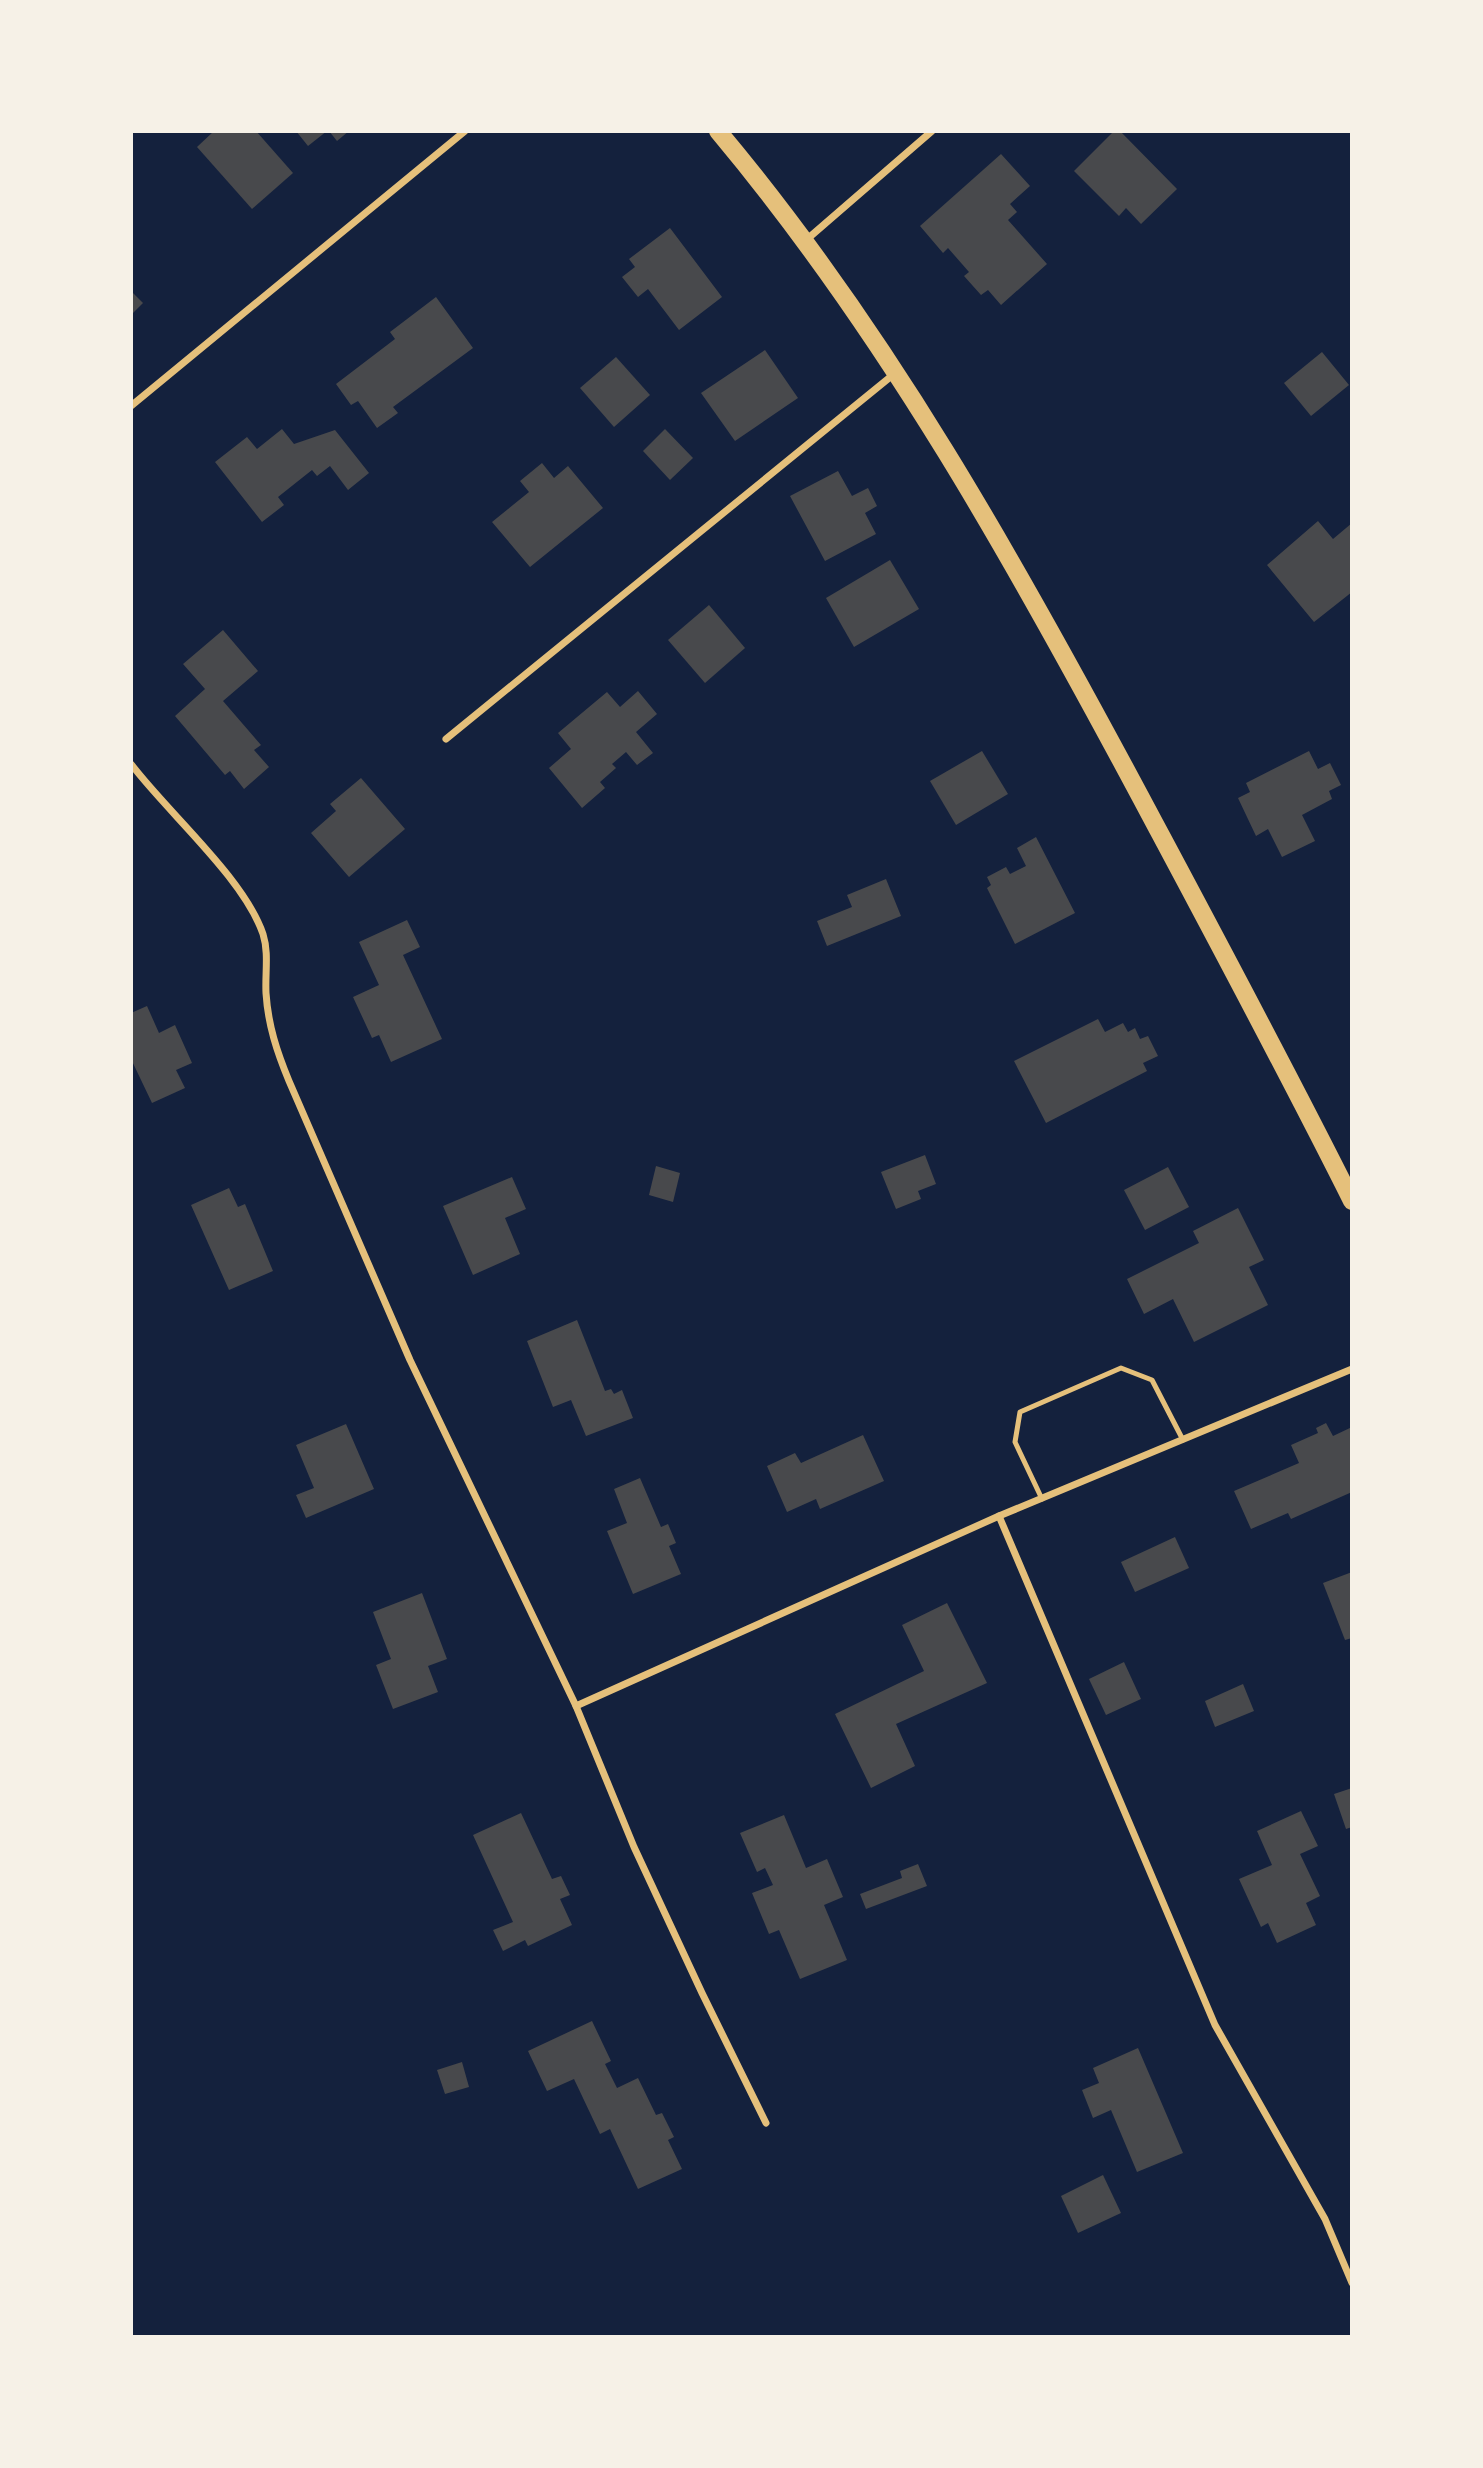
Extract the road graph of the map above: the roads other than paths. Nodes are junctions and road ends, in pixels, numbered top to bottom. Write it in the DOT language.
graph roads {
  1 [pos="465,131"];
  2 [pos="718,131"];
  3 [pos="932,131"];
  4 [pos="804,242"];
  5 [pos="897,371"];
  6 [pos="131,406"];
  7 [pos="446,740"];
  8 [pos="131,764"];
  9 [pos="1352,1202"];
  10 [pos="1352,1369"];
  11 [pos="1183,1440"];
  12 [pos="1042,1499"];
  13 [pos="999,1516"];
  14 [pos="576,1706"];
  15 [pos="766,2123"];
  16 [pos="1352,2283"];
  1 -- 6 [label="street"];
  2 -- 4 [label="main road"];
  3 -- 4 [label="street"];
  4 -- 5 [label="main road"];
  5 -- 7 [label="street"];
  5 -- 9 [label="main road"];
  8 -- 14 [label="street"];
  10 -- 11 [label="street"];
  11 -- 12 [label="street"];
  11 -- 12 [label="lane"];
  12 -- 13 [label="street"];
  13 -- 14 [label="street"];
  13 -- 16 [label="street"];
  14 -- 15 [label="street"];
}
